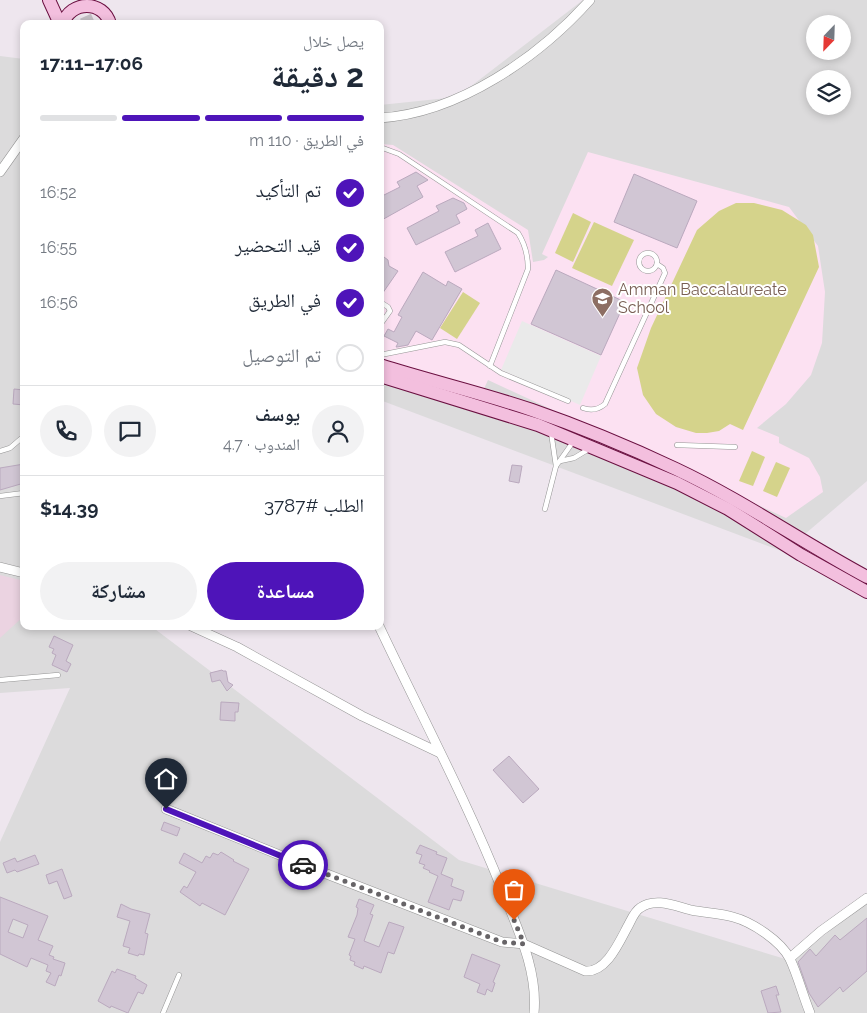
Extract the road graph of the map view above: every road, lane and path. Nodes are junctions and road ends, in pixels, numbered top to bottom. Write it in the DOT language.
graph roads {
  1 [pos="49,0"];
  2 [pos="590,0"];
  3 [pos="104,12"];
  4 [pos="60,20"];
  5 [pos="64,20"];
  6 [pos="114,20"];
  7 [pos="384,118"];
  8 [pos="20,144"];
  9 [pos="384,148"];
  10 [pos="0,172"];
  11 [pos="657,264"];
  12 [pos="384,304"];
  13 [pos="384,319"];
  14 [pos="384,354"];
  15 [pos="384,366"];
  16 [pos="490,366"];
  17 [pos="384,377"];
  18 [pos="568,401"];
  19 [pos="583,408"];
  20 [pos="550,429"];
  21 [pos="20,439"];
  22 [pos="576,439"];
  23 [pos="677,445"];
  24 [pos="593,446"];
  25 [pos="735,447"];
  26 [pos="0,451"];
  27 [pos="560,461"];
  28 [pos="556,466"];
  29 [pos="20,493"];
  30 [pos="0,496"];
  31 [pos="545,509"];
  32 [pos="0,568"];
  33 [pos="20,572"];
  34 [pos="867,577"];
  35 [pos="867,592"];
  36 [pos="200,630"];
  37 [pos="381,630"];
  38 [pos="58,675"];
  39 [pos="0,680"];
  40 [pos="440,753"];
  41 [pos="166,809"];
  42 [pos="867,898"];
  43 [pos="524,944"];
  44 [pos="790,958"];
  45 [pos="178,975"];
  46 [pos="164,1013"];
  47 [pos="534,1013"];
  48 [pos="810,1013"];
  1 -- 4 [label="main road"];
  2 -- 7 [label="street"];
  3 -- 5 [label="main road"];
  3 -- 6 [label="street"];
  8 -- 10 [label="street"];
  9 -- 16 [label="lane"];
  11 -- 11 [label="lane"];
  11 -- 19 [label="lane"];
  12 -- 13 [label="lane"];
  14 -- 16 [label="lane"];
  15 -- 34 [label="main road"];
  16 -- 18 [label="lane"];
  17 -- 20 [label="main road"];
  20 -- 22 [label="main road"];
  20 -- 28 [label="lane"];
  21 -- 26 [label="lane"];
  22 -- 24 [label="main road"];
  22 -- 27 [label="lane"];
  23 -- 25 [label="lane"];
  24 -- 27 [label="lane"];
  24 -- 35 [label="main road"];
  27 -- 28 [label="lane"];
  28 -- 31 [label="lane"];
  29 -- 30 [label="lane"];
  32 -- 33 [label="street"];
  36 -- 40 [label="street"];
  37 -- 40 [label="street"];
  38 -- 39 [label="lane"];
  40 -- 43 [label="street"];
  41 -- 43 [label="street"];
  42 -- 44 [label="street"];
  43 -- 44 [label="street"];
  43 -- 47 [label="street"];
  44 -- 48 [label="street"];
  45 -- 46 [label="lane"];
}
